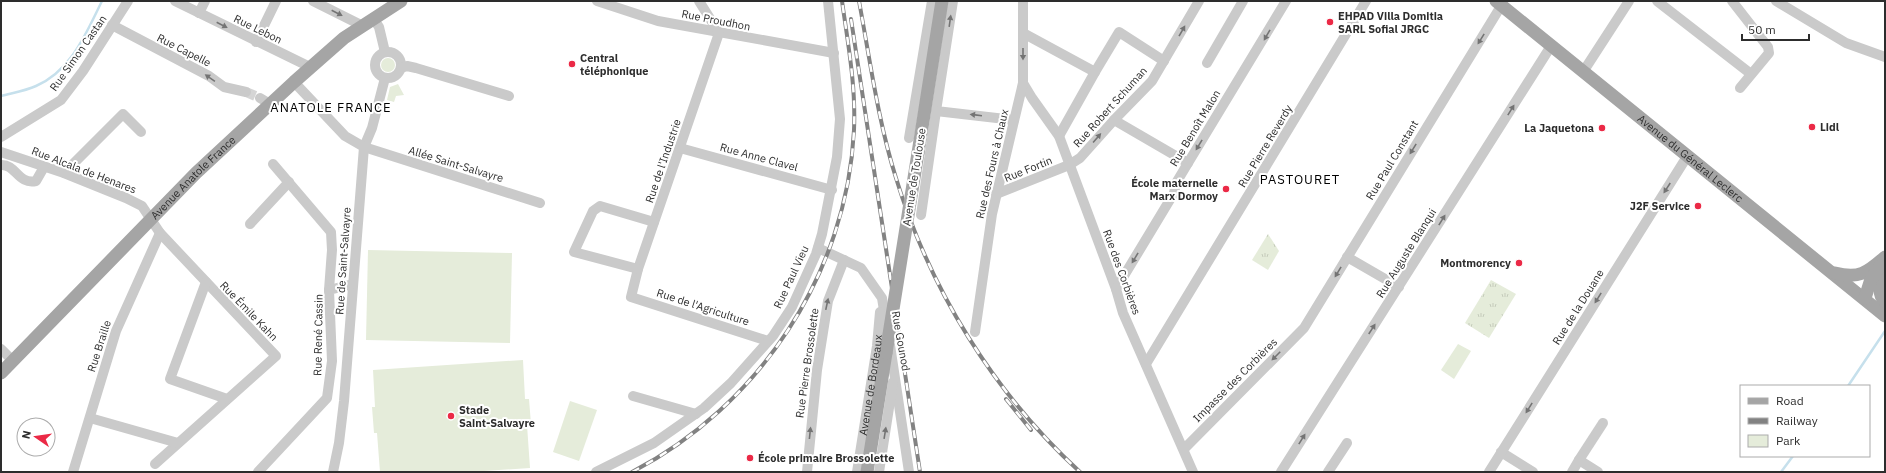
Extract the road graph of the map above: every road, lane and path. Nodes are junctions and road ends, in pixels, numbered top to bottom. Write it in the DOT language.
graph roads {
  1 [pos="128,1"];
  2 [pos="175,1"];
  3 [pos="205,1"];
  4 [pos="276,1"];
  5 [pos="313,1"];
  6 [pos="401,1"];
  7 [pos="597,1"];
  8 [pos="699,1"];
  9 [pos="828,1"];
  10 [pos="932,1"];
  11 [pos="942,1"];
  12 [pos="953,1"];
  13 [pos="1023,1"];
  14 [pos="1199,1"];
  15 [pos="1244,1"];
  16 [pos="1286,1"];
  17 [pos="1366,1"];
  18 [pos="1628,1"];
  19 [pos="1657,1"];
  20 [pos="1732,1"];
  21 [pos="1776,1"];
  22 [pos="1499,3"];
  23 [pos="615,4"];
  24 [pos="199,13"];
  25 [pos="373,18"];
  26 [pos="112,25"];
  27 [pos="361,25"];
  28 [pos="719,33"];
  29 [pos="1023,33"];
  30 [pos="256,42"];
  31 [pos="1551,46"];
  32 [pos="385,52"];
  33 [pos="834,53"];
  34 [pos="1885,57"];
  35 [pos="1164,61"];
  36 [pos="1207,63"];
  37 [pos="310,67"];
  38 [pos="401,68"];
  39 [pos="1095,72"];
  40 [pos="1584,72"];
  41 [pos="1751,74"];
  42 [pos="384,78"];
  43 [pos="294,82"];
  44 [pos="1024,83"];
  45 [pos="1740,88"];
  46 [pos="246,92"];
  47 [pos="509,96"];
  48 [pos="936,111"];
  49 [pos="1014,120"];
  50 [pos="1114,120"];
  51 [pos="141,132"];
  52 [pos="1060,136"];
  53 [pos="1,137"];
  54 [pos="909,138"];
  55 [pos="364,148"];
  56 [pos="680,148"];
  57 [pos="1,152"];
  58 [pos="1688,156"];
  59 [pos="1188,163"];
  60 [pos="273,164"];
  61 [pos="1,165"];
  62 [pos="1069,165"];
  63 [pos="44,167"];
  64 [pos="64,173"];
  65 [pos="288,182"];
  66 [pos="832,190"];
  67 [pos="996,194"];
  68 [pos="540,203"];
  69 [pos="921,214"];
  70 [pos="150,220"];
  71 [pos="654,222"];
  72 [pos="250,224"];
  73 [pos="160,232"];
  74 [pos="818,248"];
  75 [pos="1347,257"];
  76 [pos="1885,258"];
  77 [pos="844,260"];
  78 [pos="638,269"];
  79 [pos="1834,273"];
  80 [pos="1885,275"];
  81 [pos="206,282"];
  82 [pos="353,284"];
  83 [pos="1399,288"];
  84 [pos="1116,289"];
  85 [pos="329,290"];
  86 [pos="631,296"];
  87 [pos="882,298"];
  88 [pos="1865,298"];
  89 [pos="1883,310"];
  90 [pos="1304,328"];
  91 [pos="974,332"];
  92 [pos="768,341"];
  93 [pos="1,349"];
  94 [pos="886,353"];
  95 [pos="13,361"];
  96 [pos="1146,364"];
  97 [pos="894,372"];
  98 [pos="1,373"];
  99 [pos="633,396"];
  100 [pos="227,399"];
  101 [pos="696,414"];
  102 [pos="90,418"];
  103 [pos="1602,423"];
  104 [pos="178,443"];
  105 [pos="1347,443"];
  106 [pos="1184,449"];
  107 [pos="1501,452"];
  108 [pos="1579,460"];
  109 [pos="155,464"];
  110 [pos="73,472"];
  111 [pos="258,472"];
  112 [pos="333,472"];
  113 [pos="596,472"];
  114 [pos="807,472"];
  115 [pos="857,472"];
  116 [pos="867,472"];
  117 [pos="879,472"];
  118 [pos="909,472"];
  119 [pos="1193,472"];
  120 [pos="1281,472"];
  121 [pos="1328,472"];
  122 [pos="1489,472"];
  123 [pos="1533,472"];
  124 [pos="1572,472"];
  125 [pos="1598,472"];
  1 -- 26 [label="street, Rue Simon Castan"];
  2 -- 24 [label="street, Rue Lebon"];
  3 -- 24 [label="street"];
  4 -- 30 [label="street"];
  5 -- 27 [label="street, one-way"];
  6 -- 25 [label="main road, Avenue Anatole France"];
  7 -- 23 [label="street, Rue Proudhon"];
  8 -- 28 [label="street"];
  9 -- 33 [label="street, Rue Paul Vieu"];
  10 -- 54 [label="street, Avenue de Toulouse"];
  11 -- 94 [label="main road, Avenue de Toulouse, bridge"];
  48 -- 12 [label="street, Avenue de Toulouse, one-way"];
  13 -- 29 [label="street, Rue des Fours à Chaux"];
  35 -- 14 [label="street, Rue Robert Schuman, one-way"];
  15 -- 36 [label="street"];
  16 -- 59 [label="street, Rue Benoît Malon, one-way"];
  17 -- 96 [label="street, Rue Pierre Reverdy"];
  18 -- 40 [label="street"];
  19 -- 41 [label="street"];
  20 -- 41 [label="street"];
  21 -- 34 [label="street"];
  22 -- 31 [label="main road, Avenue du Général Leclerc"];
  22 -- 75 [label="street, Rue Paul Constant, one-way"];
  23 -- 28 [label="street, Rue Proudhon"];
  24 -- 30 [label="street, Rue Lebon, one-way"];
  25 -- 27 [label="main road, Avenue Anatole France"];
  25 -- 32 [label="street"];
  46 -- 26 [label="street, Rue Capelle, one-way"];
  26 -- 53 [label="street, Rue Simon Castan"];
  27 -- 37 [label="main road, Avenue Anatole France"];
  28 -- 33 [label="street, Rue Proudhon"];
  28 -- 56 [label="street, Rue de l'Industrie"];
  29 -- 39 [label="street"];
  29 -- 44 [label="street, Rue des Fours à Chaux, one-way"];
  30 -- 37 [label="street, Rue Lebon"];
  31 -- 40 [label="main road, Avenue du Général Leclerc"];
  83 -- 31 [label="street, Rue Auguste Blanqui, one-way"];
  32 -- 38 [label="street"];
  32 -- 42 [label="street"];
  33 -- 66 [label="street, Rue Paul Vieu"];
  35 -- 39 [label="street"];
  35 -- 50 [label="street, Rue Robert Schuman"];
  37 -- 43 [label="main road, Avenue Anatole France"];
  38 -- 42 [label="street"];
  38 -- 47 [label="street"];
  39 -- 52 [label="street"];
  40 -- 58 [label="main road, Avenue du Général Leclerc"];
  41 -- 45 [label="street"];
  42 -- 55 [label="street, Rue de Saint-Salvayre"];
  43 -- 55 [label="street"];
  43 -- 70 [label="main road, Avenue Anatole France"];
  44 -- 49 [label="street, Rue des Fours à Chaux"];
  44 -- 52 [label="street, Rue des Corbières"];
  49 -- 48 [label="street, one-way"];
  48 -- 69 [label="street, Avenue de Toulouse"];
  49 -- 67 [label="street, Rue des Fours à Chaux"];
  50 -- 59 [label="street"];
  62 -- 50 [label="street, Rue Robert Schuman, one-way"];
  51 -- 64 [label="street"];
  52 -- 62 [label="street, Rue des Corbières"];
  55 -- 68 [label="street, Allée Saint-Salvayre"];
  55 -- 82 [label="street, Rue de Saint-Salvayre"];
  56 -- 66 [label="street, Rue Anne Clavel"];
  56 -- 71 [label="street, Rue de l'Industrie"];
  57 -- 63 [label="street, Rue Alcala de Henares"];
  58 -- 79 [label="main road, Avenue du Général Leclerc"];
  58 -- 107 [label="street, Rue de la Douane, one-way"];
  59 -- 84 [label="street, Rue Benoît Malon, one-way"];
  60 -- 65 [label="street"];
  61 -- 63 [label="street"];
  62 -- 67 [label="street, Rue Fortin"];
  62 -- 84 [label="street, Rue des Corbières"];
  63 -- 64 [label="street, Rue Alcala de Henares"];
  64 -- 70 [label="street, Rue Alcala de Henares"];
  65 -- 72 [label="street"];
  65 -- 85 [label="street"];
  66 -- 74 [label="street, Rue Paul Vieu"];
  67 -- 91 [label="street, Rue des Fours à Chaux"];
  70 -- 73 [label="street, Rue Émile Kahn"];
  70 -- 95 [label="main road, Avenue Anatole France"];
  71 -- 78 [label="street, Rue de l'Industrie"];
  71 -- 78 [label="street"];
  73 -- 81 [label="street, Rue Émile Kahn"];
  73 -- 102 [label="street, Rue Braille"];
  74 -- 77 [label="street, Rue Gounod"];
  74 -- 92 [label="street, Rue Paul Vieu"];
  75 -- 83 [label="street"];
  75 -- 90 [label="street, Rue Paul Constant, one-way"];
  76 -- 79 [label="main road"];
  76 -- 88 [label="main road"];
  77 -- 87 [label="street, Rue Gounod"];
  114 -- 77 [label="street, Rue Pierre Brossolette, one-way"];
  78 -- 86 [label="street, Rue de l'Industrie"];
  79 -- 88 [label="main road, Avenue du Général Leclerc"];
  80 -- 89 [label="main road"];
  81 -- 100 [label="street"];
  81 -- 100 [label="street, Rue Émile Kahn"];
  82 -- 85 [label="street, Rue René Cassin"];
  82 -- 112 [label="street, Rue de Saint-Salvayre"];
  120 -- 83 [label="street, Rue Auguste Blanqui, one-way"];
  84 -- 96 [label="street, Rue des Corbières"];
  85 -- 111 [label="street, Rue René Cassin"];
  86 -- 92 [label="street, Rue de l'Agriculture"];
  87 -- 97 [label="street, Rue Gounod"];
  87 -- 115 [label="street, Avenue de Bordeaux"];
  88 -- 89 [label="main road, Avenue du Général Leclerc"];
  90 -- 106 [label="street, Impasse des Corbières, one-way"];
  92 -- 101 [label="street, Rue Paul Vieu"];
  93 -- 95 [label="street"];
  94 -- 116 [label="main road, Avenue de Bordeaux"];
  95 -- 98 [label="main road, Avenue Anatole France"];
  96 -- 106 [label="street, Rue des Corbières"];
  117 -- 97 [label="street, Avenue de Bordeaux, one-way"];
  97 -- 118 [label="street, Rue Gounod"];
  99 -- 101 [label="street"];
  100 -- 104 [label="street, Rue Émile Kahn"];
  101 -- 113 [label="street, Rue Paul Vieu"];
  102 -- 104 [label="street"];
  102 -- 110 [label="street, Rue Braille"];
  103 -- 108 [label="street"];
  104 -- 109 [label="street, Rue Émile Kahn"];
  105 -- 121 [label="street"];
  106 -- 119 [label="street, Rue des Corbières"];
  107 -- 122 [label="street, Rue de la Douane"];
  107 -- 123 [label="street"];
  108 -- 124 [label="street"];
  108 -- 125 [label="street"];
}
